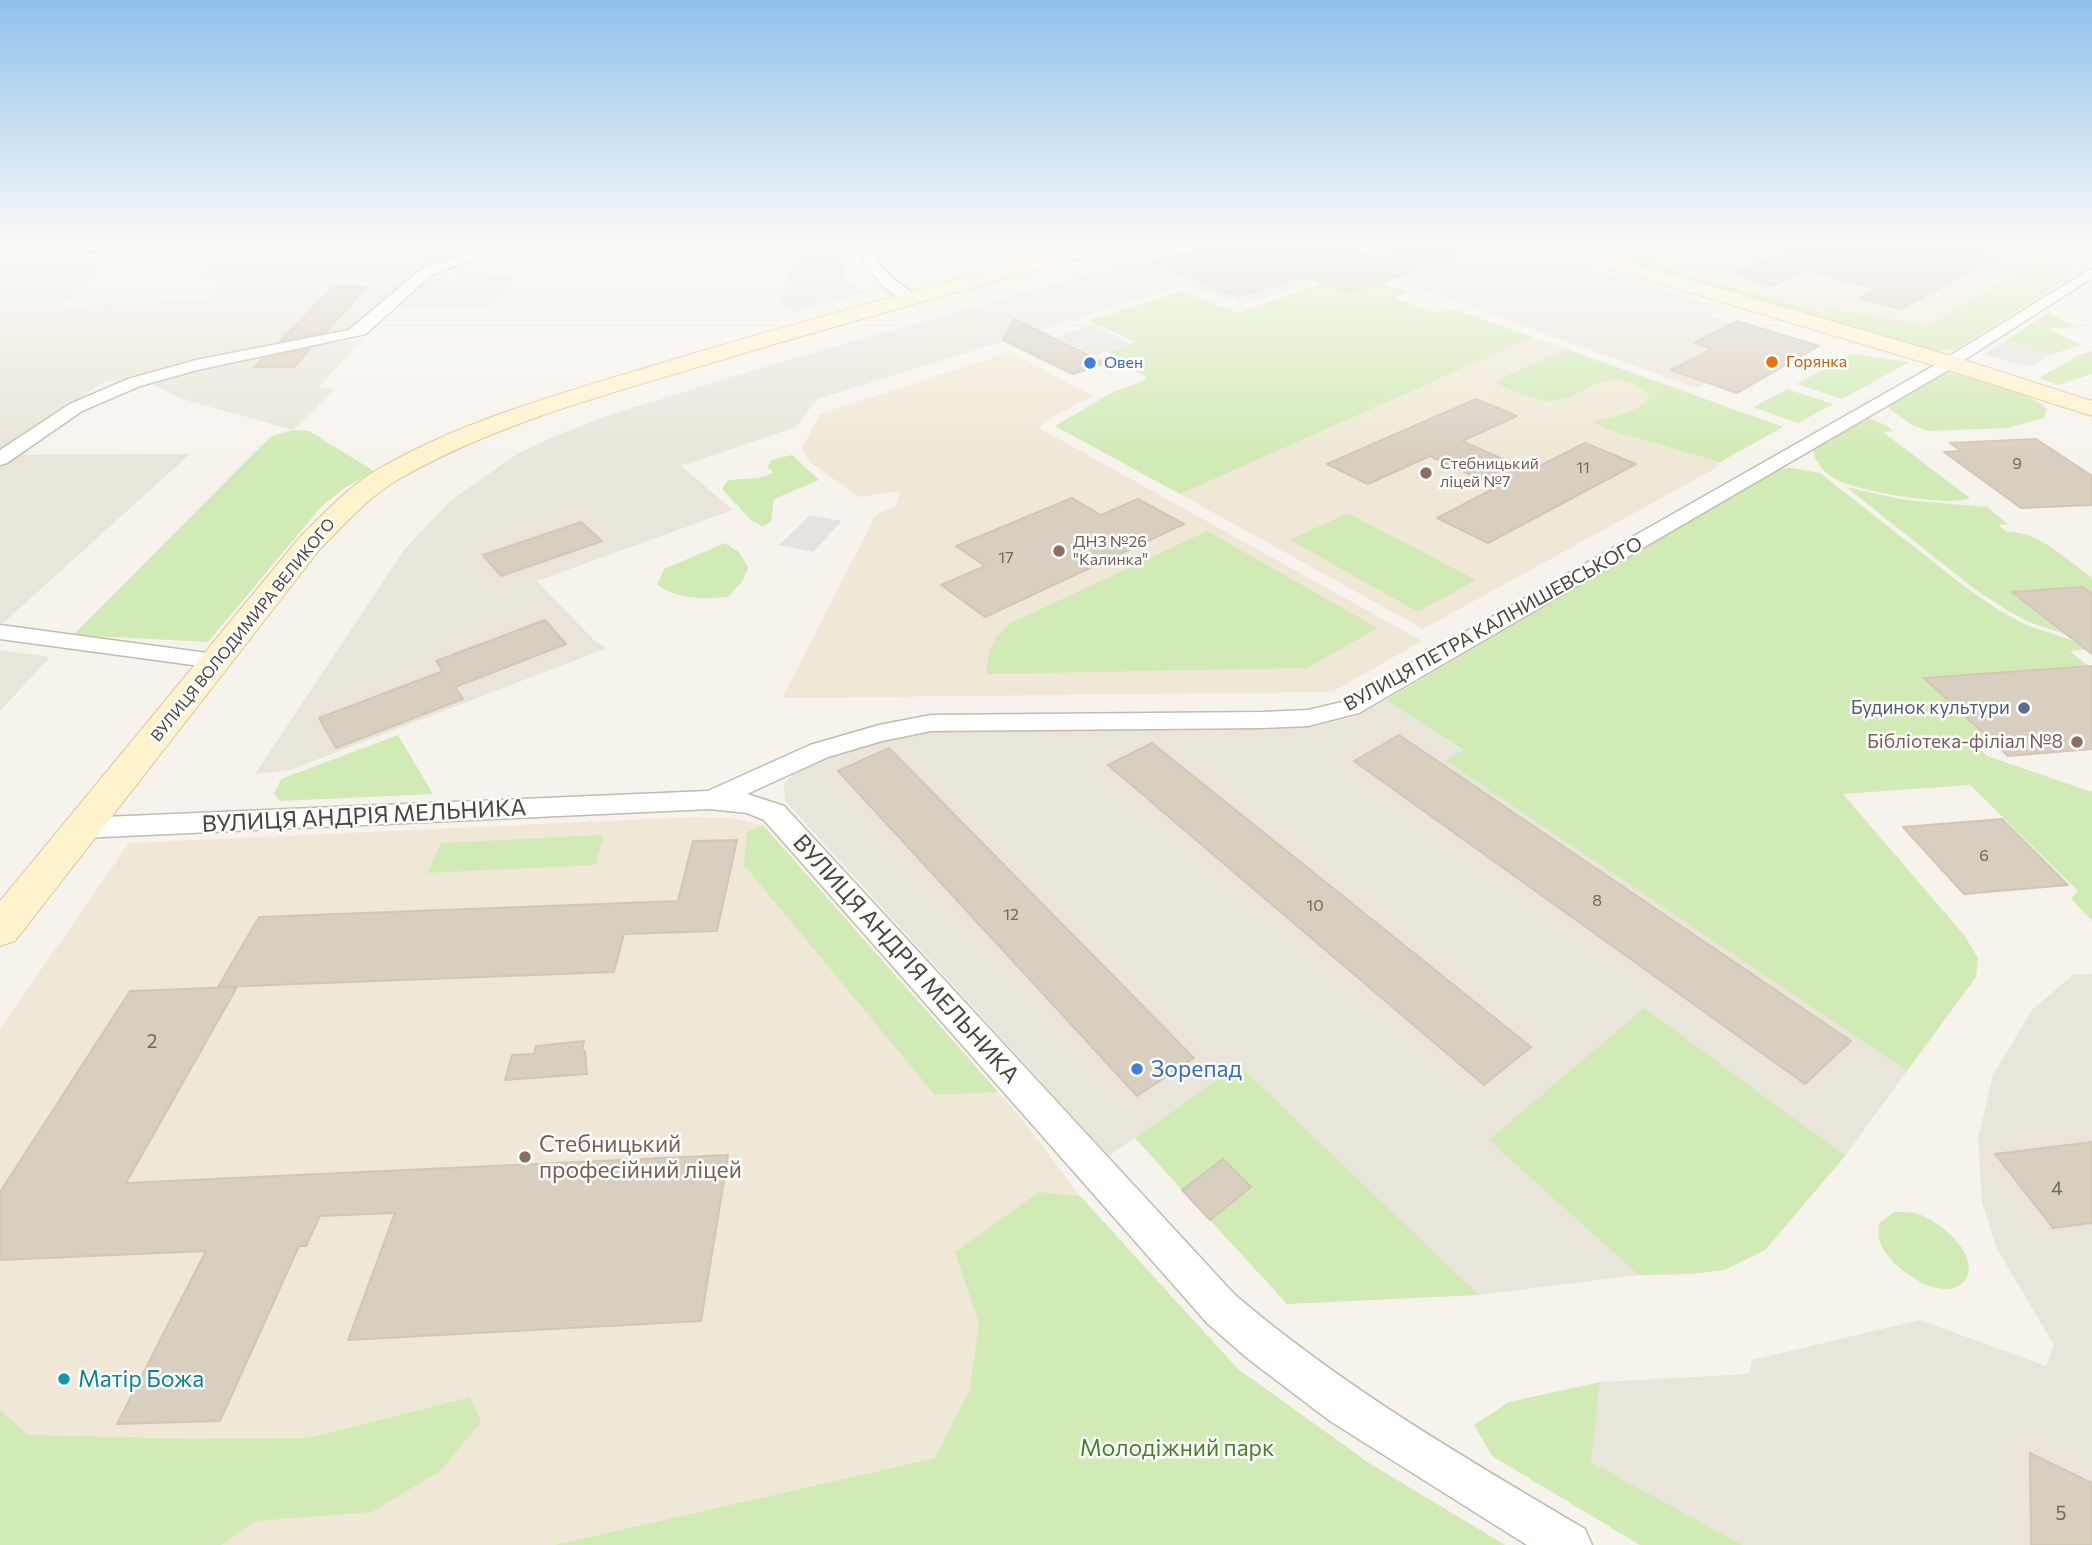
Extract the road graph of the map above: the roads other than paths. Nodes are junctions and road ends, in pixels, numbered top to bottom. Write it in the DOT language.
graph roads {
  1 [pos="379,315"];
  2 [pos="855,315"];
  3 [pos="1788,315"];
  4 [pos="2025,315"];
  5 [pos="1950,363"];
  6 [pos="2092,409"];
  7 [pos="0,459"];
  8 [pos="0,632"];
  9 [pos="215,661"];
  10 [pos="710,800"];
  11 [pos="81,828"];
  12 [pos="0,930"];
  13 [pos="1569,1545"];
  1 -- 7 [label="street"];
  2 -- 9 [label="street, ВУЛИЦЯ ВОЛОДИМИРА ВЕЛИКОГО"];
  3 -- 5 [label="street"];
  4 -- 5 [label="street, ВУЛИЦЯ ПЕТРА КАЛНИШЕВСЬКОГО"];
  5 -- 6 [label="street"];
  5 -- 10 [label="street, ВУЛИЦЯ ПЕТРА КАЛНИШЕВСЬКОГО"];
  8 -- 9 [label="street"];
  9 -- 11 [label="street, ВУЛИЦЯ ВОЛОДИМИРА ВЕЛИКОГО"];
  10 -- 11 [label="street, ВУЛИЦЯ АНДРІЯ МЕЛЬНИКА"];
  10 -- 13 [label="street, ВУЛИЦЯ АНДРІЯ МЕЛЬНИКА"];
  11 -- 12 [label="street, ВУЛИЦЯ ВОЛОДИМИРА ВЕЛИКОГО"];
}
